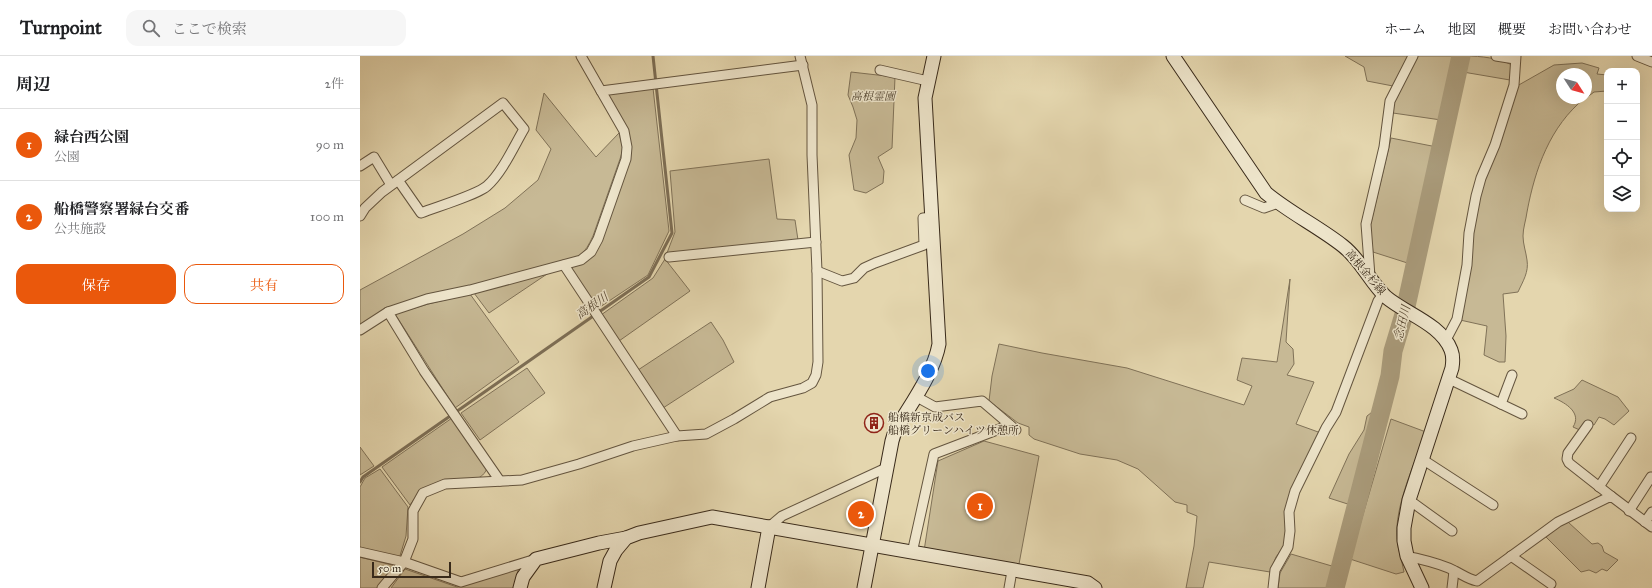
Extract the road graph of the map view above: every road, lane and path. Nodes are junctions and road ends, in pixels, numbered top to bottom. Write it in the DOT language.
graph roads {
  1 [pos="581,56"];
  2 [pos="800,56"];
  3 [pos="934,56"];
  4 [pos="1172,56"];
  5 [pos="1413,56"];
  6 [pos="1496,56"];
  7 [pos="1637,56"];
  8 [pos="1516,58"];
  9 [pos="1652,62"];
  10 [pos="803,65"];
  11 [pos="880,70"];
  12 [pos="928,81"];
  13 [pos="601,91"];
  14 [pos="360,166"];
  15 [pos="394,183"];
  16 [pos="1246,200"];
  17 [pos="1278,203"];
  18 [pos="360,216"];
  19 [pos="933,217"];
  20 [pos="816,242"];
  21 [pos="669,257"];
  22 [pos="564,265"];
  23 [pos="817,271"];
  24 [pos="1370,276"];
  25 [pos="1386,296"];
  26 [pos="388,312"];
  27 [pos="360,330"];
  28 [pos="1443,337"];
  29 [pos="1512,375"];
  30 [pos="1449,379"];
  31 [pos="916,396"];
  32 [pos="1501,404"];
  33 [pos="1522,414"];
  34 [pos="1588,425"];
  35 [pos="677,436"];
  36 [pos="1631,438"];
  37 [pos="1422,459"];
  38 [pos="886,468"];
  39 [pos="1651,477"];
  40 [pos="500,481"];
  41 [pos="1599,487"];
  42 [pos="1611,496"];
  43 [pos="1409,500"];
  44 [pos="1494,506"];
  45 [pos="1629,511"];
  46 [pos="1652,512"];
  47 [pos="1649,525"];
  48 [pos="769,527"];
  49 [pos="1452,531"];
  50 [pos="626,538"];
  51 [pos="872,546"];
  52 [pos="360,552"];
  53 [pos="912,553"];
  54 [pos="1407,556"];
  55 [pos="1511,556"];
  56 [pos="536,559"];
  57 [pos="404,562"];
  58 [pos="1012,571"];
  59 [pos="1454,571"];
  60 [pos="1466,578"];
  61 [pos="1550,584"];
  62 [pos="382,588"];
  63 [pos="520,588"];
  64 [pos="604,588"];
  65 [pos="758,588"];
  66 [pos="864,588"];
  67 [pos="1009,588"];
  68 [pos="1095,588"];
  69 [pos="1272,588"];
  70 [pos="1422,588"];
  71 [pos="1452,588"];
  72 [pos="1480,588"];
  1 -- 13 [label="street"];
  2 -- 10 [label="street"];
  3 -- 12 [label="street"];
  4 -- 17 [label="street, 高根金杉線"];
  5 -- 24 [label="street"];
  6 -- 8 [label="street"];
  7 -- 9 [label="street"];
  8 -- 28 [label="street"];
  10 -- 13 [label="street"];
  10 -- 20 [label="street"];
  11 -- 12 [label="street"];
  12 -- 19 [label="street"];
  13 -- 22 [label="street"];
  14 -- 15 [label="street"];
  15 -- 15 [label="street"];
  15 -- 18 [label="street"];
  16 -- 17 [label="street"];
  17 -- 24 [label="street, 高根金杉線"];
  19 -- 23 [label="street"];
  19 -- 31 [label="street"];
  20 -- 21 [label="street"];
  20 -- 23 [label="street"];
  22 -- 26 [label="street"];
  22 -- 35 [label="street"];
  23 -- 35 [label="street"];
  24 -- 25 [label="street, 高根金杉線"];
  25 -- 28 [label="street, 高根金杉線"];
  25 -- 69 [label="street"];
  26 -- 27 [label="street"];
  26 -- 40 [label="street"];
  28 -- 30 [label="street"];
  29 -- 32 [label="street"];
  30 -- 32 [label="street"];
  30 -- 37 [label="street"];
  31 -- 38 [label="street"];
  31 -- 53 [label="street"];
  32 -- 33 [label="street"];
  34 -- 41 [label="street"];
  35 -- 40 [label="street"];
  36 -- 41 [label="street"];
  37 -- 43 [label="street"];
  37 -- 44 [label="street"];
  38 -- 48 [label="street"];
  38 -- 51 [label="street"];
  39 -- 45 [label="street"];
  40 -- 57 [label="street"];
  41 -- 42 [label="street"];
  42 -- 45 [label="street"];
  42 -- 55 [label="street"];
  43 -- 49 [label="street"];
  43 -- 54 [label="street"];
  45 -- 47 [label="street"];
  46 -- 47 [label="street"];
  48 -- 50 [label="street"];
  48 -- 51 [label="street"];
  48 -- 65 [label="street"];
  50 -- 56 [label="street"];
  50 -- 64 [label="street"];
  51 -- 53 [label="street"];
  51 -- 66 [label="street"];
  52 -- 57 [label="street"];
  53 -- 58 [label="street"];
  54 -- 59 [label="street"];
  54 -- 70 [label="street"];
  55 -- 60 [label="street"];
  55 -- 61 [label="street"];
  56 -- 57 [label="street"];
  56 -- 63 [label="street"];
  57 -- 62 [label="street"];
  58 -- 67 [label="street"];
  58 -- 68 [label="street"];
  59 -- 60 [label="street"];
  59 -- 71 [label="street"];
  60 -- 72 [label="street"];
}
